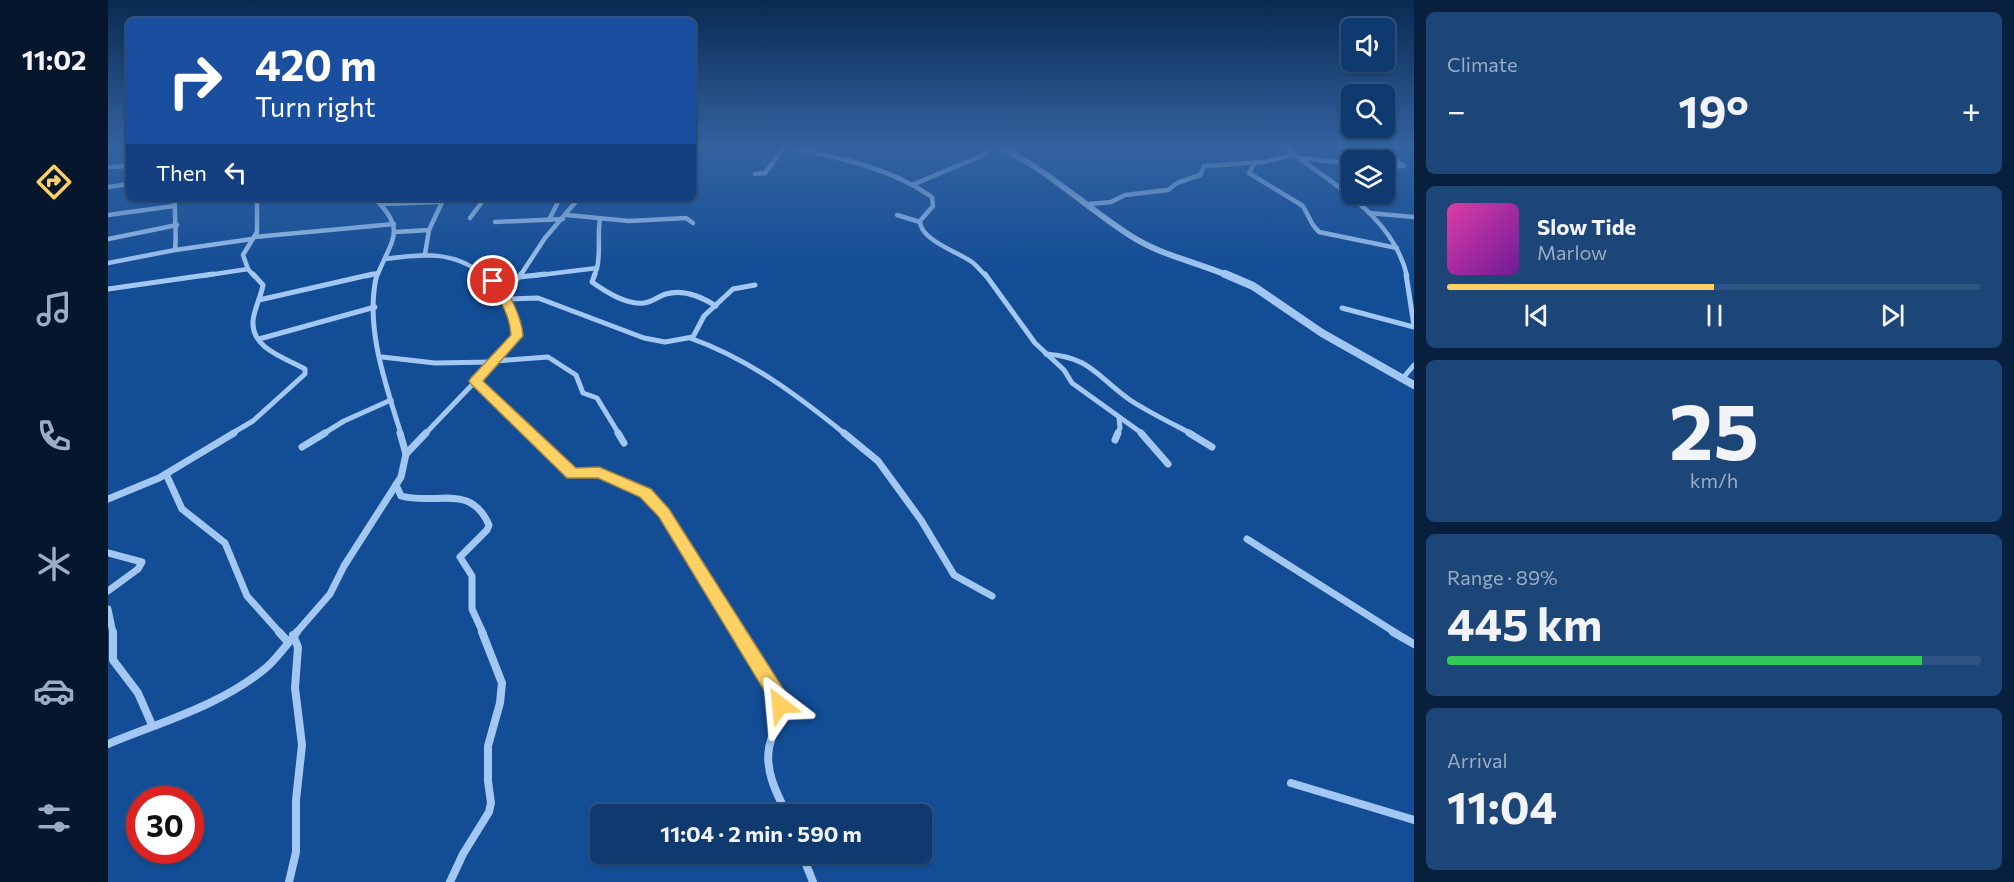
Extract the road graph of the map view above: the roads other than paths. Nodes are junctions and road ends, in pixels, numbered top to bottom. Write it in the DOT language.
graph roads {
  1 [pos="920,189"];
  2 [pos="1068,189"];
  3 [pos="1169,189"];
  4 [pos="1275,189"];
  5 [pos="1340,189"];
  6 [pos="175,201"];
  7 [pos="257,201"];
  8 [pos="378,201"];
  9 [pos="427,201"];
  10 [pos="442,201"];
  11 [pos="483,201"];
  12 [pos="558,201"];
  13 [pos="577,201"];
  14 [pos="381,204"];
  15 [pos="1089,204"];
  16 [pos="174,206"];
  17 [pos="1368,213"];
  18 [pos="108,215"];
  19 [pos="897,215"];
  20 [pos="565,217"];
  21 [pos="1414,217"];
  22 [pos="470,218"];
  23 [pos="600,219"];
  24 [pos="549,220"];
  25 [pos="495,222"];
  26 [pos="920,222"];
  27 [pos="693,223"];
  28 [pos="394,224"];
  29 [pos="177,225"];
  30 [pos="429,230"];
  31 [pos="395,232"];
  32 [pos="253,238"];
  33 [pos="108,239"];
  34 [pos="1397,248"];
  35 [pos="175,250"];
  36 [pos="425,254"];
  37 [pos="385,259"];
  38 [pos="108,263"];
  39 [pos="597,268"];
  40 [pos="248,269"];
  41 [pos="378,273"];
  42 [pos="520,277"];
  43 [pos="755,285"];
  44 [pos="108,290"];
  45 [pos="504,298"];
  46 [pos="259,300"];
  47 [pos="716,306"];
  48 [pos="375,307"];
  49 [pos="1342,308"];
  50 [pos="1414,327"];
  51 [pos="690,338"];
  52 [pos="259,339"];
  53 [pos="1046,354"];
  54 [pos="382,357"];
  55 [pos="494,361"];
  56 [pos="1414,365"];
  57 [pos="1403,378"];
  58 [pos="475,381"];
  59 [pos="1414,385"];
  60 [pos="391,400"];
  61 [pos="1119,418"];
  62 [pos="1115,440"];
  63 [pos="624,443"];
  64 [pos="302,447"];
  65 [pos="1212,447"];
  66 [pos="406,454"];
  67 [pos="1168,464"];
  68 [pos="166,474"];
  69 [pos="396,485"];
  70 [pos="120,495"];
  71 [pos="108,499"];
  72 [pos="108,505"];
  73 [pos="1247,539"];
  74 [pos="108,553"];
  75 [pos="108,591"];
  76 [pos="992,596"];
  77 [pos="108,609"];
  78 [pos="290,639"];
  79 [pos="1414,644"];
  80 [pos="152,725"];
  81 [pos="108,744"];
  82 [pos="1292,783"];
  83 [pos="783,804"];
  84 [pos="1414,820"];
  85 [pos="806,864"];
  86 [pos="290,882"];
  87 [pos="450,882"];
  88 [pos="813,882"];
  1 -- 26 [label="street"];
  2 -- 15 [label="street"];
  3 -- 15 [label="street"];
  4 -- 34 [label="street"];
  5 -- 17 [label="street"];
  6 -- 16 [label="street"];
  7 -- 32 [label="street"];
  8 -- 14 [label="street"];
  9 -- 14 [label="street"];
  10 -- 30 [label="street"];
  11 -- 22 [label="street"];
  12 -- 24 [label="street"];
  13 -- 20 [label="street"];
  14 -- 28 [label="street"];
  15 -- 57 [label="street"];
  16 -- 18 [label="street"];
  16 -- 29 [label="street"];
  17 -- 21 [label="street"];
  17 -- 34 [label="street"];
  19 -- 26 [label="street"];
  20 -- 23 [label="street"];
  20 -- 24 [label="street"];
  20 -- 42 [label="street"];
  23 -- 27 [label="street"];
  23 -- 39 [label="street"];
  24 -- 25 [label="street"];
  26 -- 53 [label="street"];
  28 -- 31 [label="street"];
  28 -- 32 [label="street"];
  29 -- 33 [label="street"];
  29 -- 35 [label="street"];
  30 -- 31 [label="street"];
  30 -- 36 [label="street"];
  31 -- 37 [label="street"];
  32 -- 35 [label="street"];
  32 -- 40 [label="street"];
  34 -- 50 [label="street"];
  35 -- 38 [label="street"];
  36 -- 37 [label="street"];
  36 -- 45 [label="street"];
  37 -- 41 [label="street"];
  39 -- 42 [label="street"];
  39 -- 47 [label="street"];
  40 -- 44 [label="street"];
  40 -- 46 [label="street"];
  41 -- 46 [label="street"];
  41 -- 48 [label="street"];
  42 -- 45 [label="street"];
  43 -- 47 [label="street"];
  45 -- 51 [label="street"];
  45 -- 55 [label="street"];
  46 -- 52 [label="street"];
  47 -- 51 [label="street"];
  48 -- 52 [label="street"];
  48 -- 54 [label="street"];
  49 -- 50 [label="street"];
  51 -- 76 [label="street"];
  52 -- 68 [label="street"];
  53 -- 61 [label="street"];
  53 -- 65 [label="street"];
  54 -- 55 [label="street"];
  54 -- 60 [label="street"];
  55 -- 58 [label="street"];
  55 -- 63 [label="street"];
  56 -- 57 [label="street"];
  57 -- 59 [label="street"];
  58 -- 66 [label="street"];
  58 -- 83 [label="street"];
  60 -- 64 [label="street"];
  60 -- 66 [label="street"];
  61 -- 62 [label="street"];
  61 -- 67 [label="street"];
  66 -- 69 [label="street"];
  68 -- 70 [label="street"];
  68 -- 78 [label="street"];
  69 -- 78 [label="street"];
  69 -- 87 [label="street"];
  70 -- 71 [label="street"];
  70 -- 72 [label="street"];
  73 -- 79 [label="street"];
  74 -- 75 [label="street"];
  77 -- 80 [label="street"];
  78 -- 80 [label="street"];
  78 -- 86 [label="street"];
  80 -- 81 [label="street"];
  82 -- 84 [label="street"];
  85 -- 88 [label="street"];
}
